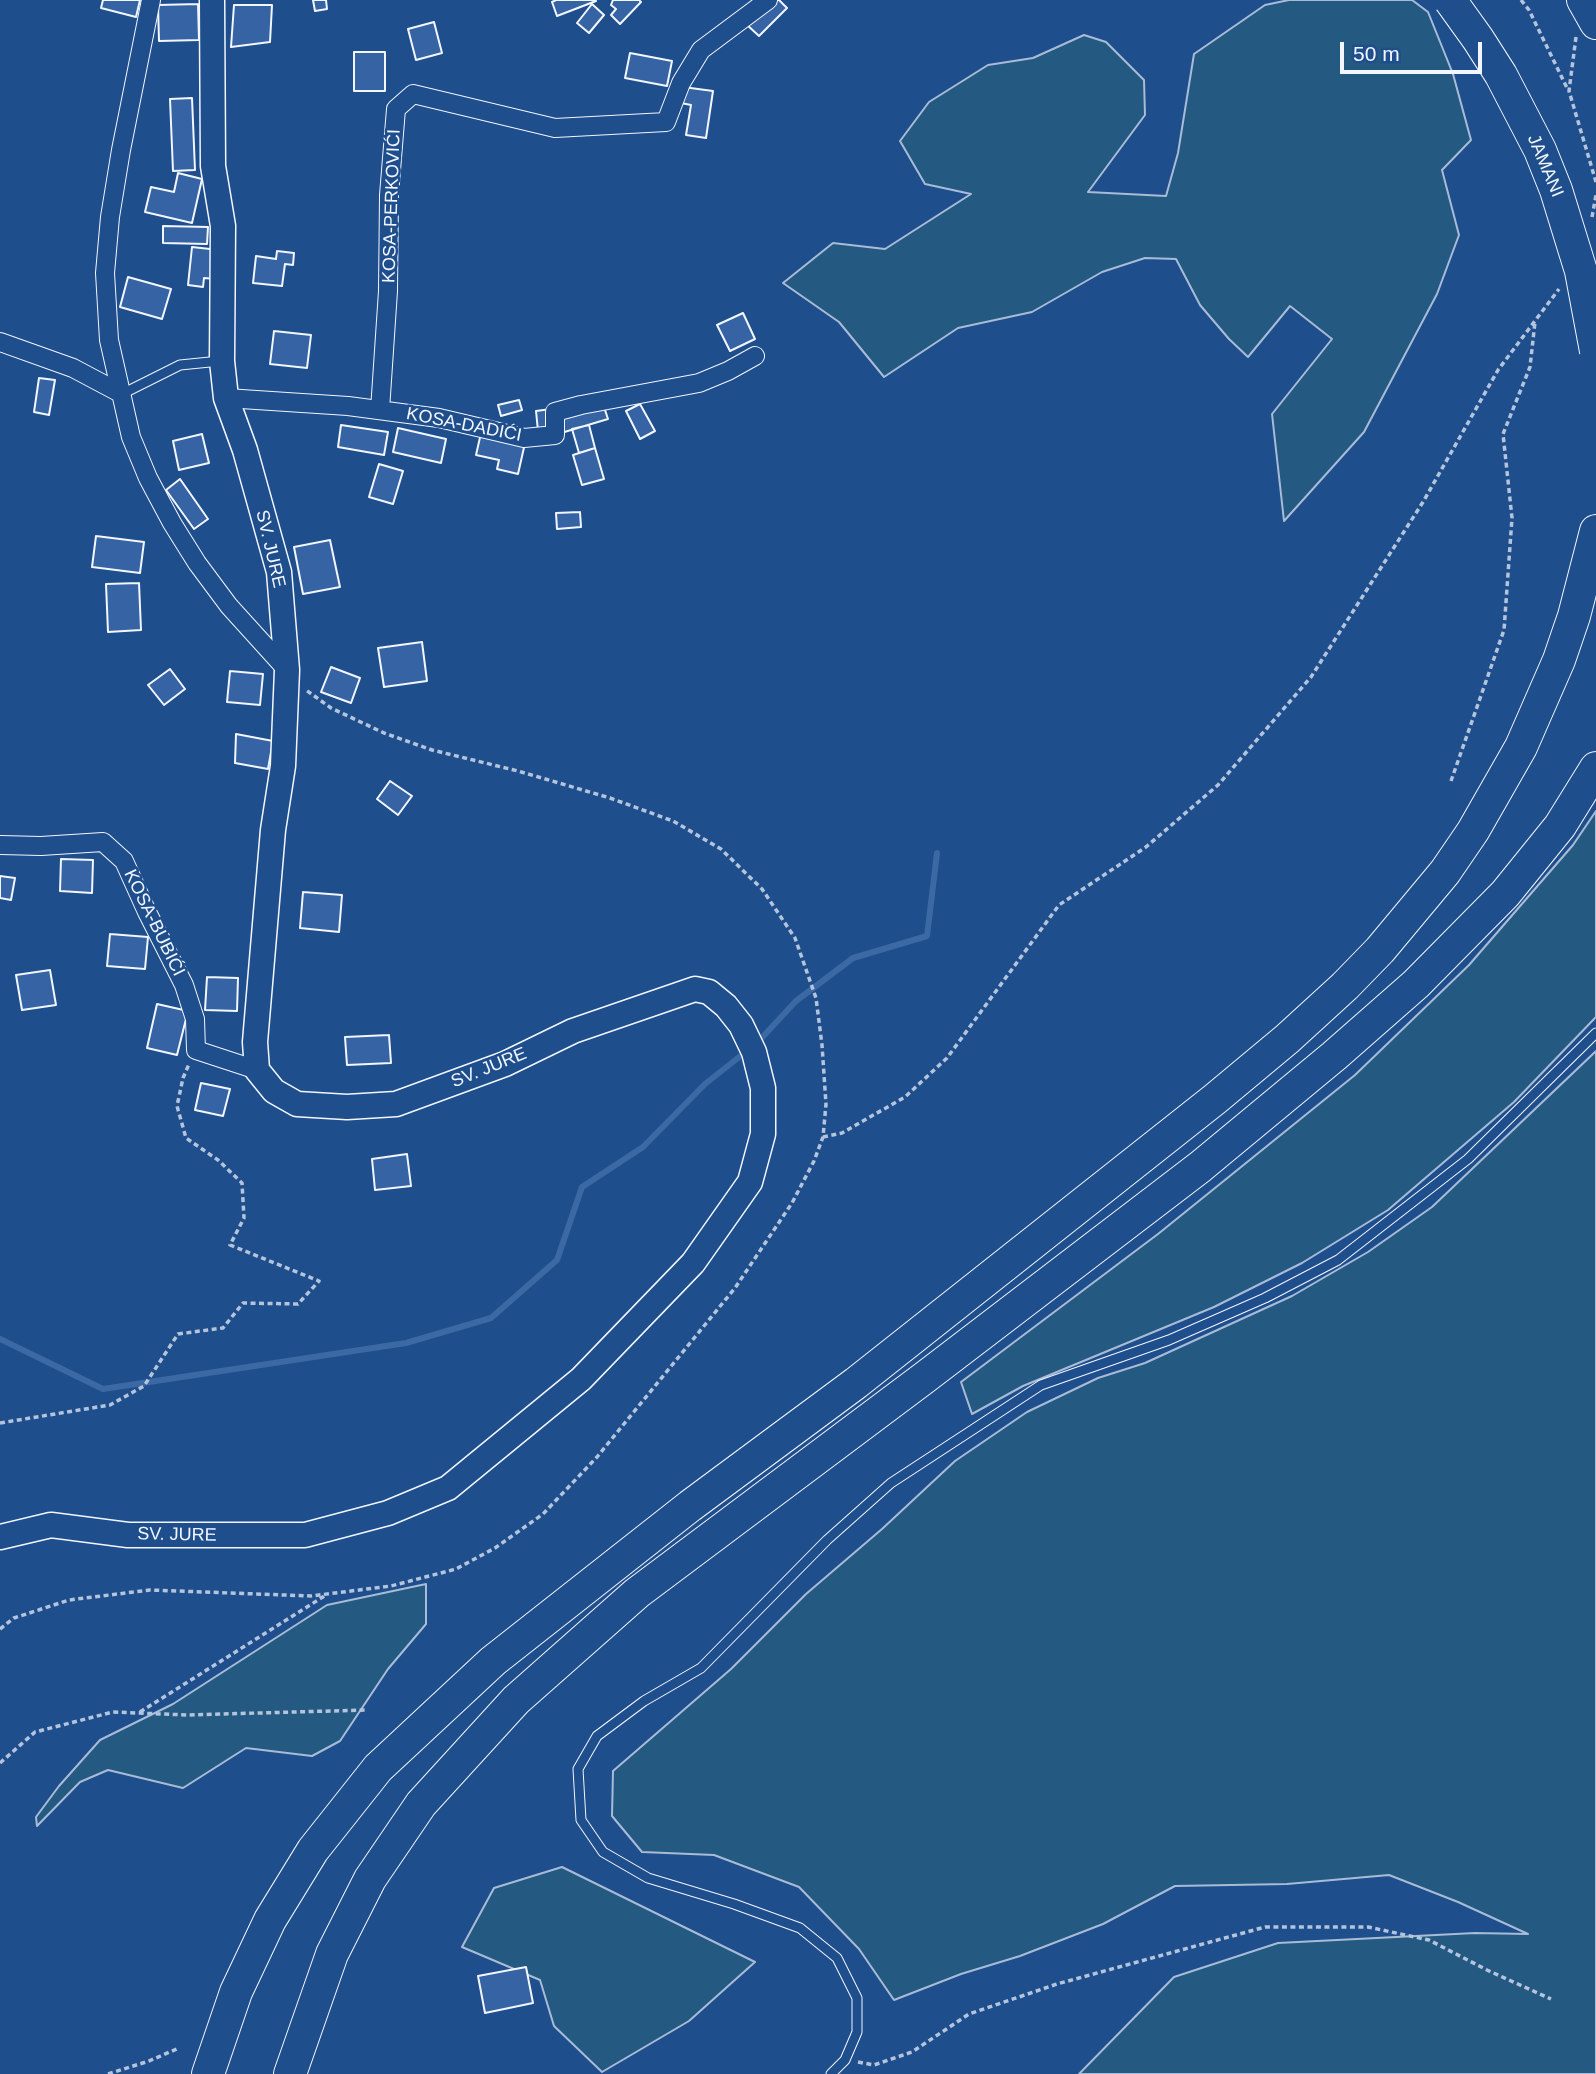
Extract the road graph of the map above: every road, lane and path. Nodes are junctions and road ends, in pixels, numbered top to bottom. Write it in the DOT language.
graph roads {
  1 [pos="151,0"];
  2 [pos="212,0"];
  3 [pos="768,0"];
  4 [pos="1450,0"];
  5 [pos="1521,0"];
  6 [pos="1583,0"];
  7 [pos="1586,30"];
  8 [pos="1569,92"];
  9 [pos="1596,182"];
  10 [pos="1596,195"];
  11 [pos="1591,220"];
  12 [pos="1559,290"];
  13 [pos="1535,322"];
  14 [pos="0,342"];
  15 [pos="1596,351"];
  16 [pos="755,356"];
  17 [pos="222,361"];
  18 [pos="122,394"];
  19 [pos="226,398"];
  20 [pos="380,410"];
  21 [pos="1596,531"];
  22 [pos="287,670"];
  23 [pos="1596,768"];
  24 [pos="1451,781"];
  25 [pos="0,845"];
  26 [pos="1596,1033"];
  27 [pos="197,1050"];
  28 [pos="257,1070"];
  29 [pos="822,1137"];
  30 [pos="0,1423"];
  31 [pos="0,1537"];
  32 [pos="327,1594"];
  33 [pos="0,1629"];
  34 [pos="366,1710"];
  35 [pos="138,1713"];
  36 [pos="0,1763"];
  37 [pos="1551,1999"];
  38 [pos="179,2048"];
  39 [pos="845,2060"];
  40 [pos="209,2070"];
  41 [pos="291,2071"];
  42 [pos="108,2074"];
  43 [pos="831,2074"];
  1 -- 18 [label="street"];
  2 -- 17 [label="street, SV. JURE"];
  3 -- 20 [label="street, KOSA-PERKOVIĆI"];
  4 -- 15 [label="highway, JAMANI, bridge"];
  5 -- 8 [label="path"];
  6 -- 7 [label="highway"];
  7 -- 8 [label="path"];
  8 -- 9 [label="path"];
  10 -- 11 [label="path"];
  12 -- 13 [label="path"];
  13 -- 24 [label="path"];
  13 -- 29 [label="path"];
  14 -- 18 [label="street"];
  16 -- 20 [label="street, KOSA-DADIĆI"];
  17 -- 18 [label="lane"];
  17 -- 19 [label="street, SV. JURE"];
  18 -- 22 [label="street"];
  19 -- 20 [label="street, KOSA-DADIĆI"];
  19 -- 22 [label="street, SV. JURE"];
  21 -- 40 [label="highway"];
  22 -- 28 [label="street, SV. JURE"];
  22 -- 29 [label="path"];
  23 -- 41 [label="highway"];
  25 -- 27 [label="street, KOSA-BUBIĆI"];
  26 -- 39 [label="lane"];
  27 -- 28 [label="street"];
  27 -- 30 [label="path"];
  28 -- 31 [label="street, SV. JURE"];
  29 -- 32 [label="path"];
  32 -- 33 [label="path"];
  32 -- 35 [label="path"];
  34 -- 35 [label="path"];
  35 -- 36 [label="path"];
  37 -- 39 [label="path"];
  38 -- 42 [label="path"];
  39 -- 43 [label="lane"];
}
